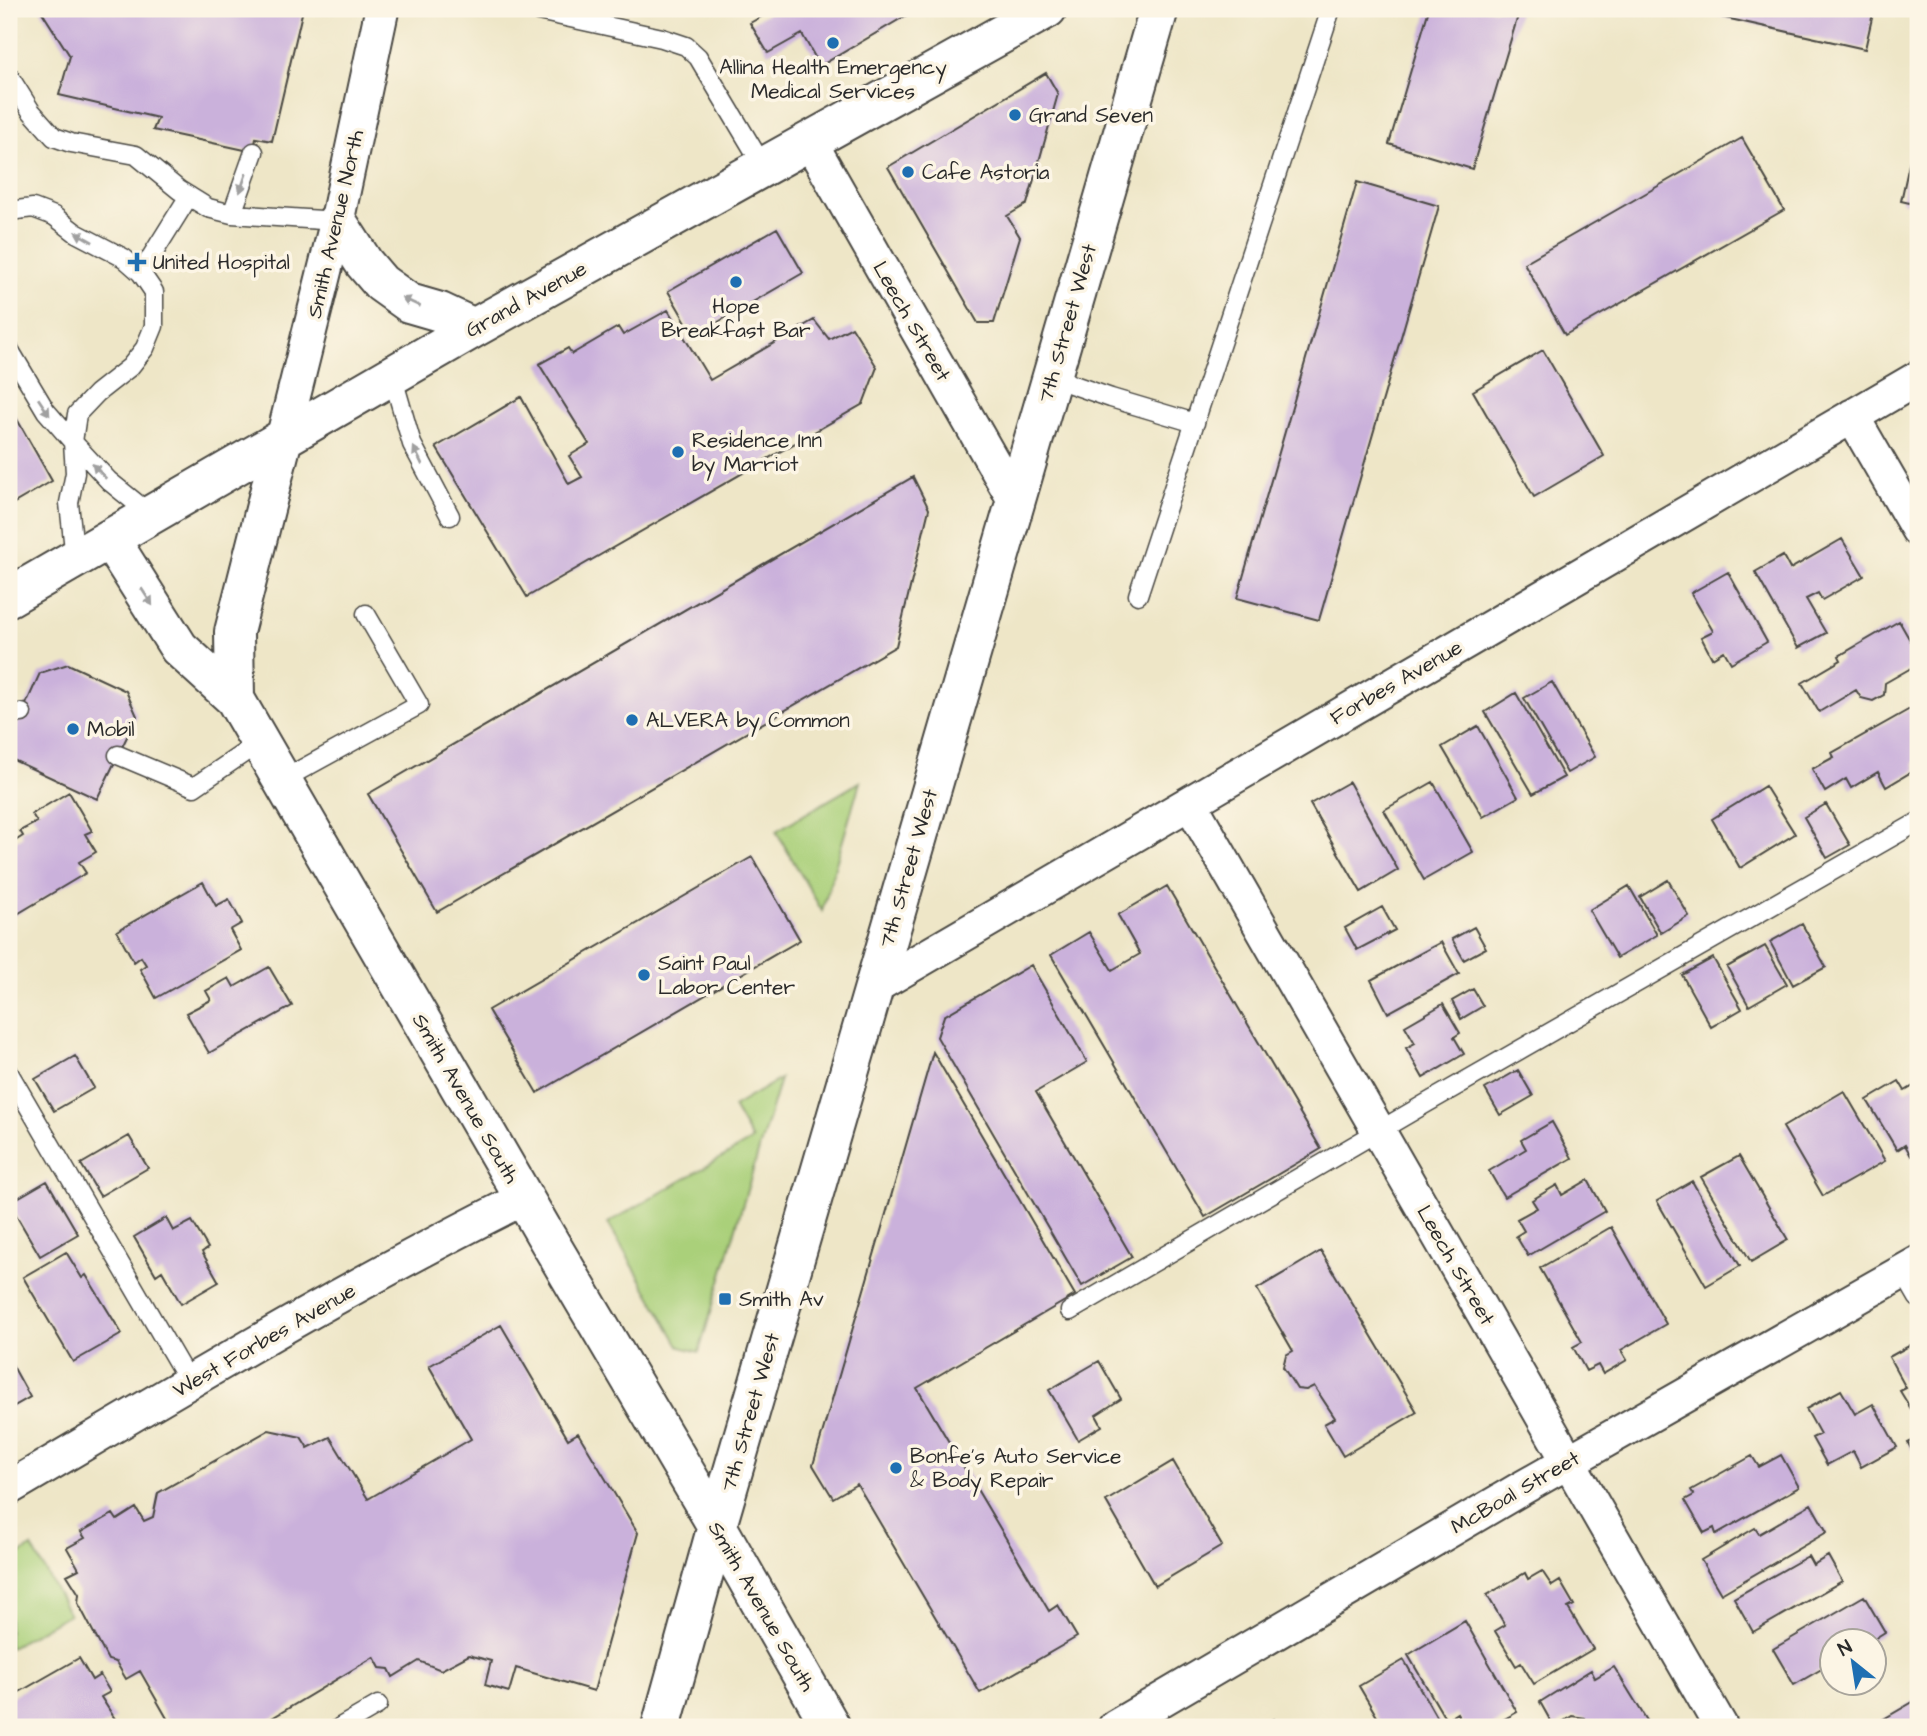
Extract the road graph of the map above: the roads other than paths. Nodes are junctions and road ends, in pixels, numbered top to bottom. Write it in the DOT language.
graph roads {
  1 [pos="382,9"];
  2 [pos="529,9"];
  3 [pos="1047,9"];
  4 [pos="1159,9"];
  5 [pos="1331,9"];
  6 [pos="9,76"];
  7 [pos="809,141"];
  8 [pos="254,152"];
  9 [pos="764,166"];
  10 [pos="189,196"];
  11 [pos="9,211"];
  12 [pos="233,214"];
  13 [pos="337,221"];
  14 [pos="141,273"];
  15 [pos="474,328"];
  16 [pos="9,349"];
  17 [pos="392,375"];
  18 [pos="1051,377"];
  19 [pos="1918,378"];
  20 [pos="1852,416"];
  21 [pos="1195,423"];
  22 [pos="283,438"];
  23 [pos="73,442"];
  24 [pos="1015,501"];
  25 [pos="151,515"];
  26 [pos="450,516"];
  27 [pos="1918,530"];
  28 [pos="110,540"];
  29 [pos="75,559"];
  30 [pos="1138,595"];
  31 [pos="9,597"];
  32 [pos="366,614"];
  33 [pos="235,699"];
  34 [pos="260,742"];
  35 [pos="118,755"];
  36 [pos="282,780"];
  37 [pos="1190,803"];
  38 [pos="1918,822"];
  39 [pos="874,987"];
  40 [pos="9,1073"];
  41 [pos="1380,1131"];
  42 [pos="524,1198"];
  43 [pos="1913,1278"];
  44 [pos="1070,1311"];
  45 [pos="189,1382"];
  46 [pos="1568,1461"];
  47 [pos="9,1488"];
  48 [pos="717,1526"];
  49 [pos="378,1705"];
  50 [pos="340,1727"];
  51 [pos="661,1727"];
  52 [pos="831,1727"];
  53 [pos="1115,1727"];
  54 [pos="1721,1727"];
  1 -- 13 [label="street, Smith Avenue North"];
  2 -- 9 [label="lane"];
  3 -- 7 [label="main road, Grand Avenue"];
  4 -- 18 [label="main road, 7th Street West"];
  5 -- 21 [label="lane"];
  6 -- 10 [label="lane"];
  7 -- 9 [label="main road, Grand Avenue"];
  7 -- 24 [label="street, Leech Street"];
  8 -- 12 [label="lane, one-way"];
  9 -- 15 [label="main road, Grand Avenue"];
  10 -- 12 [label="lane"];
  10 -- 14 [label="lane"];
  14 -- 11 [label="lane, one-way"];
  12 -- 13 [label="lane"];
  15 -- 13 [label="main road, one-way"];
  13 -- 22 [label="street, Smith Avenue North"];
  14 -- 23 [label="lane"];
  15 -- 17 [label="main road, Grand Avenue"];
  16 -- 23 [label="lane, one-way"];
  17 -- 22 [label="main road, Grand Avenue"];
  26 -- 17 [label="lane, one-way"];
  18 -- 21 [label="lane"];
  18 -- 24 [label="main road, 7th Street West"];
  19 -- 20 [label="street, Forbes Avenue"];
  20 -- 27 [label="street"];
  20 -- 37 [label="street, Forbes Avenue"];
  21 -- 30 [label="lane"];
  22 -- 25 [label="main road, Grand Avenue"];
  22 -- 33 [label="main road, Smith Avenue South"];
  25 -- 23 [label="lane, one-way"];
  23 -- 29 [label="lane"];
  24 -- 39 [label="main road, 7th Street West"];
  25 -- 28 [label="main road, Grand Avenue"];
  28 -- 29 [label="main road, Grand Avenue"];
  28 -- 33 [label="main road, one-way"];
  29 -- 31 [label="main road, Grand Avenue"];
  32 -- 36 [label="lane"];
  33 -- 34 [label="main road, Smith Avenue South"];
  34 -- 35 [label="lane"];
  34 -- 36 [label="main road, Smith Avenue South"];
  36 -- 42 [label="main road, Smith Avenue South"];
  37 -- 39 [label="street, Forbes Avenue"];
  37 -- 41 [label="street, Leech Street"];
  38 -- 41 [label="lane"];
  39 -- 48 [label="main road, 7th Street West"];
  40 -- 45 [label="lane"];
  41 -- 44 [label="lane"];
  41 -- 46 [label="street, Leech Street"];
  42 -- 45 [label="street, West Forbes Avenue"];
  42 -- 48 [label="main road, Smith Avenue South"];
  43 -- 46 [label="street, McBoal Street"];
  45 -- 47 [label="street, West Forbes Avenue"];
  46 -- 53 [label="street, McBoal Street"];
  46 -- 54 [label="street, Leech Street"];
  48 -- 51 [label="main road, 7th Street West"];
  48 -- 52 [label="main road, Smith Avenue South"];
  49 -- 50 [label="lane"];
}
